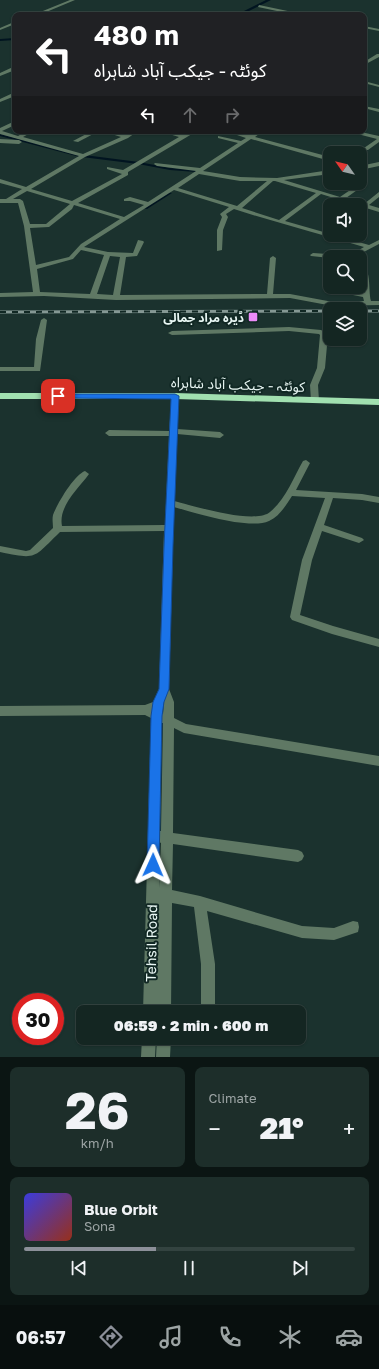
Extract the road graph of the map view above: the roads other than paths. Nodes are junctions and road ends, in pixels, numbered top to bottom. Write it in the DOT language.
graph roads {
  1 [pos="73,0"];
  2 [pos="260,6"];
  3 [pos="42,12"];
  4 [pos="288,12"];
  5 [pos="12,24"];
  6 [pos="367,28"];
  7 [pos="0,29"];
  8 [pos="379,30"];
  9 [pos="379,55"];
  10 [pos="367,62"];
  11 [pos="12,69"];
  12 [pos="0,75"];
  13 [pos="379,80"];
  14 [pos="367,83"];
  15 [pos="373,84"];
  16 [pos="379,86"];
  17 [pos="12,95"];
  18 [pos="0,101"];
  19 [pos="367,108"];
  20 [pos="379,110"];
  21 [pos="12,125"];
  22 [pos="0,131"];
  23 [pos="25,134"];
  24 [pos="90,134"];
  25 [pos="116,134"];
  26 [pos="131,134"];
  27 [pos="173,134"];
  28 [pos="189,134"];
  29 [pos="240,134"];
  30 [pos="256,134"];
  31 [pos="360,134"];
  32 [pos="126,137"];
  33 [pos="184,137"];
  34 [pos="220,137"];
  35 [pos="251,137"];
  36 [pos="18,138"];
  37 [pos="379,139"];
  38 [pos="0,141"];
  39 [pos="76,141"];
  40 [pos="242,143"];
  41 [pos="367,148"];
  42 [pos="81,157"];
  43 [pos="323,157"];
  44 [pos="157,164"];
  45 [pos="379,164"];
  46 [pos="367,166"];
  47 [pos="109,168"];
  48 [pos="199,171"];
  49 [pos="124,172"];
  50 [pos="323,173"];
  51 [pos="0,180"];
  52 [pos="273,180"];
  53 [pos="27,188"];
  54 [pos="174,188"];
  55 [pos="354,190"];
  56 [pos="319,193"];
  57 [pos="379,194"];
  58 [pos="337,198"];
  59 [pos="342,198"];
  60 [pos="8,200"];
  61 [pos="126,200"];
  62 [pos="0,201"];
  63 [pos="74,203"];
  64 [pos="149,204"];
  65 [pos="367,204"];
  66 [pos="236,207"];
  67 [pos="367,207"];
  68 [pos="379,210"];
  69 [pos="124,219"];
  70 [pos="280,222"];
  71 [pos="27,226"];
  72 [pos="323,233"];
  73 [pos="140,241"];
  74 [pos="353,242"];
  75 [pos="379,242"];
  76 [pos="369,247"];
  77 [pos="80,248"];
  78 [pos="219,250"];
  79 [pos="363,250"];
  80 [pos="108,254"];
  81 [pos="123,255"];
  82 [pos="313,255"];
  83 [pos="323,256"];
  84 [pos="273,258"];
  85 [pos="34,268"];
  86 [pos="0,294"];
  87 [pos="37,294"];
  88 [pos="366,294"];
  89 [pos="94,296"];
  90 [pos="270,296"];
  91 [pos="116,298"];
  92 [pos="368,303"];
  93 [pos="379,303"];
  94 [pos="44,320"];
  95 [pos="172,332"];
  96 [pos="0,369"];
  97 [pos="0,396"];
  98 [pos="175,396"];
  99 [pos="315,400"];
  100 [pos="379,402"];
  101 [pos="109,433"];
  102 [pos="174,433"];
  103 [pos="220,435"];
  104 [pos="306,462"];
  105 [pos="85,474"];
  106 [pos="291,493"];
  107 [pos="330,495"];
  108 [pos="379,500"];
  109 [pos="170,503"];
  110 [pos="319,527"];
  111 [pos="169,528"];
  112 [pos="58,529"];
  113 [pos="359,540"];
  114 [pos="0,549"];
  115 [pos="379,643"];
  116 [pos="163,702"];
  117 [pos="0,711"];
  118 [pos="157,715"];
  119 [pos="379,761"];
  120 [pos="154,837"];
  121 [pos="166,837"];
  122 [pos="298,856"];
  123 [pos="152,893"];
  124 [pos="166,894"];
  125 [pos="200,902"];
  126 [pos="353,928"];
  127 [pos="150,1005"];
  128 [pos="164,1005"];
  129 [pos="208,1005"];
  130 [pos="149,1045"];
  131 [pos="164,1045"];
  132 [pos="148,1057"];
  133 [pos="163,1057"];
  1 -- 3 [label="street"];
  2 -- 4 [label="street"];
  5 -- 7 [label="street"];
  6 -- 8 [label="street"];
  9 -- 10 [label="street"];
  11 -- 12 [label="street"];
  13 -- 15 [label="street"];
  14 -- 15 [label="street"];
  15 -- 16 [label="street"];
  17 -- 18 [label="street"];
  19 -- 20 [label="street"];
  21 -- 22 [label="street"];
  22 -- 36 [label="street"];
  23 -- 36 [label="street"];
  24 -- 39 [label="street"];
  25 -- 32 [label="street"];
  26 -- 32 [label="street"];
  27 -- 33 [label="street"];
  28 -- 33 [label="street"];
  29 -- 35 [label="street"];
  30 -- 35 [label="street"];
  31 -- 37 [label="street"];
  32 -- 42 [label="street"];
  33 -- 49 [label="street"];
  34 -- 40 [label="street"];
  35 -- 40 [label="street"];
  35 -- 43 [label="street"];
  36 -- 42 [label="street"];
  37 -- 41 [label="street"];
  38 -- 42 [label="street"];
  40 -- 48 [label="street"];
  42 -- 53 [label="street"];
  44 -- 48 [label="street"];
  45 -- 46 [label="street"];
  47 -- 49 [label="street"];
  48 -- 52 [label="street"];
  48 -- 54 [label="street"];
  49 -- 63 [label="street"];
  50 -- 52 [label="street"];
  51 -- 53 [label="street"];
  52 -- 56 [label="street"];
  52 -- 66 [label="street"];
  53 -- 60 [label="street"];
  53 -- 63 [label="street"];
  54 -- 64 [label="street"];
  54 -- 66 [label="street"];
  55 -- 59 [label="street"];
  56 -- 58 [label="street"];
  56 -- 70 [label="street"];
  57 -- 65 [label="street"];
  60 -- 62 [label="street"];
  60 -- 71 [label="street"];
  61 -- 64 [label="street"];
  63 -- 69 [label="street"];
  63 -- 71 [label="street"];
  64 -- 69 [label="street"];
  66 -- 70 [label="street"];
  66 -- 78 [label="street"];
  67 -- 68 [label="street"];
  69 -- 77 [label="street"];
  70 -- 72 [label="street"];
  71 -- 85 [label="street"];
  73 -- 81 [label="street"];
  74 -- 76 [label="street"];
  75 -- 76 [label="street"];
  76 -- 79 [label="street"];
  77 -- 80 [label="street"];
  77 -- 85 [label="street"];
  80 -- 81 [label="street"];
  80 -- 89 [label="street"];
  81 -- 91 [label="street"];
  82 -- 83 [label="street"];
  84 -- 90 [label="street"];
  85 -- 87 [label="street"];
  86 -- 87 [label="street"];
  87 -- 89 [label="street"];
  88 -- 92 [label="street"];
  89 -- 91 [label="street"];
  90 -- 91 [label="street"];
  90 -- 92 [label="street"];
  92 -- 93 [label="street"];
  94 -- 96 [label="street"];
  95 -- 99 [label="street"];
  97 -- 98 [label="highway, کوئٹہ - جیکب آباد شاہراہ"];
  98 -- 99 [label="highway, کوئٹہ - جیکب آباد شاہراہ"];
  98 -- 102 [label="street"];
  99 -- 100 [label="highway, کوئٹہ - جیکب آباد شاہراہ"];
  101 -- 102 [label="street"];
  102 -- 103 [label="street"];
  102 -- 109 [label="street"];
  104 -- 106 [label="street"];
  105 -- 112 [label="street"];
  106 -- 107 [label="street"];
  106 -- 109 [label="street"];
  107 -- 108 [label="street"];
  107 -- 110 [label="street"];
  109 -- 111 [label="street"];
  110 -- 113 [label="street"];
  110 -- 115 [label="street"];
  111 -- 112 [label="street"];
  111 -- 116 [label="street"];
  112 -- 114 [label="street"];
  116 -- 118 [label="street"];
  116 -- 118 [label="street"];
  117 -- 118 [label="street"];
  118 -- 119 [label="street"];
  118 -- 120 [label="street, Tehsil Road"];
  118 -- 121 [label="street"];
  120 -- 121 [label="street"];
  120 -- 123 [label="street, Tehsil Road"];
  121 -- 122 [label="street"];
  121 -- 124 [label="street"];
  123 -- 124 [label="street"];
  123 -- 127 [label="street, Tehsil Road"];
  124 -- 125 [label="street"];
  124 -- 128 [label="street"];
  125 -- 126 [label="street"];
  125 -- 129 [label="street"];
  130 -- 132 [label="street"];
  131 -- 133 [label="street"];
}
